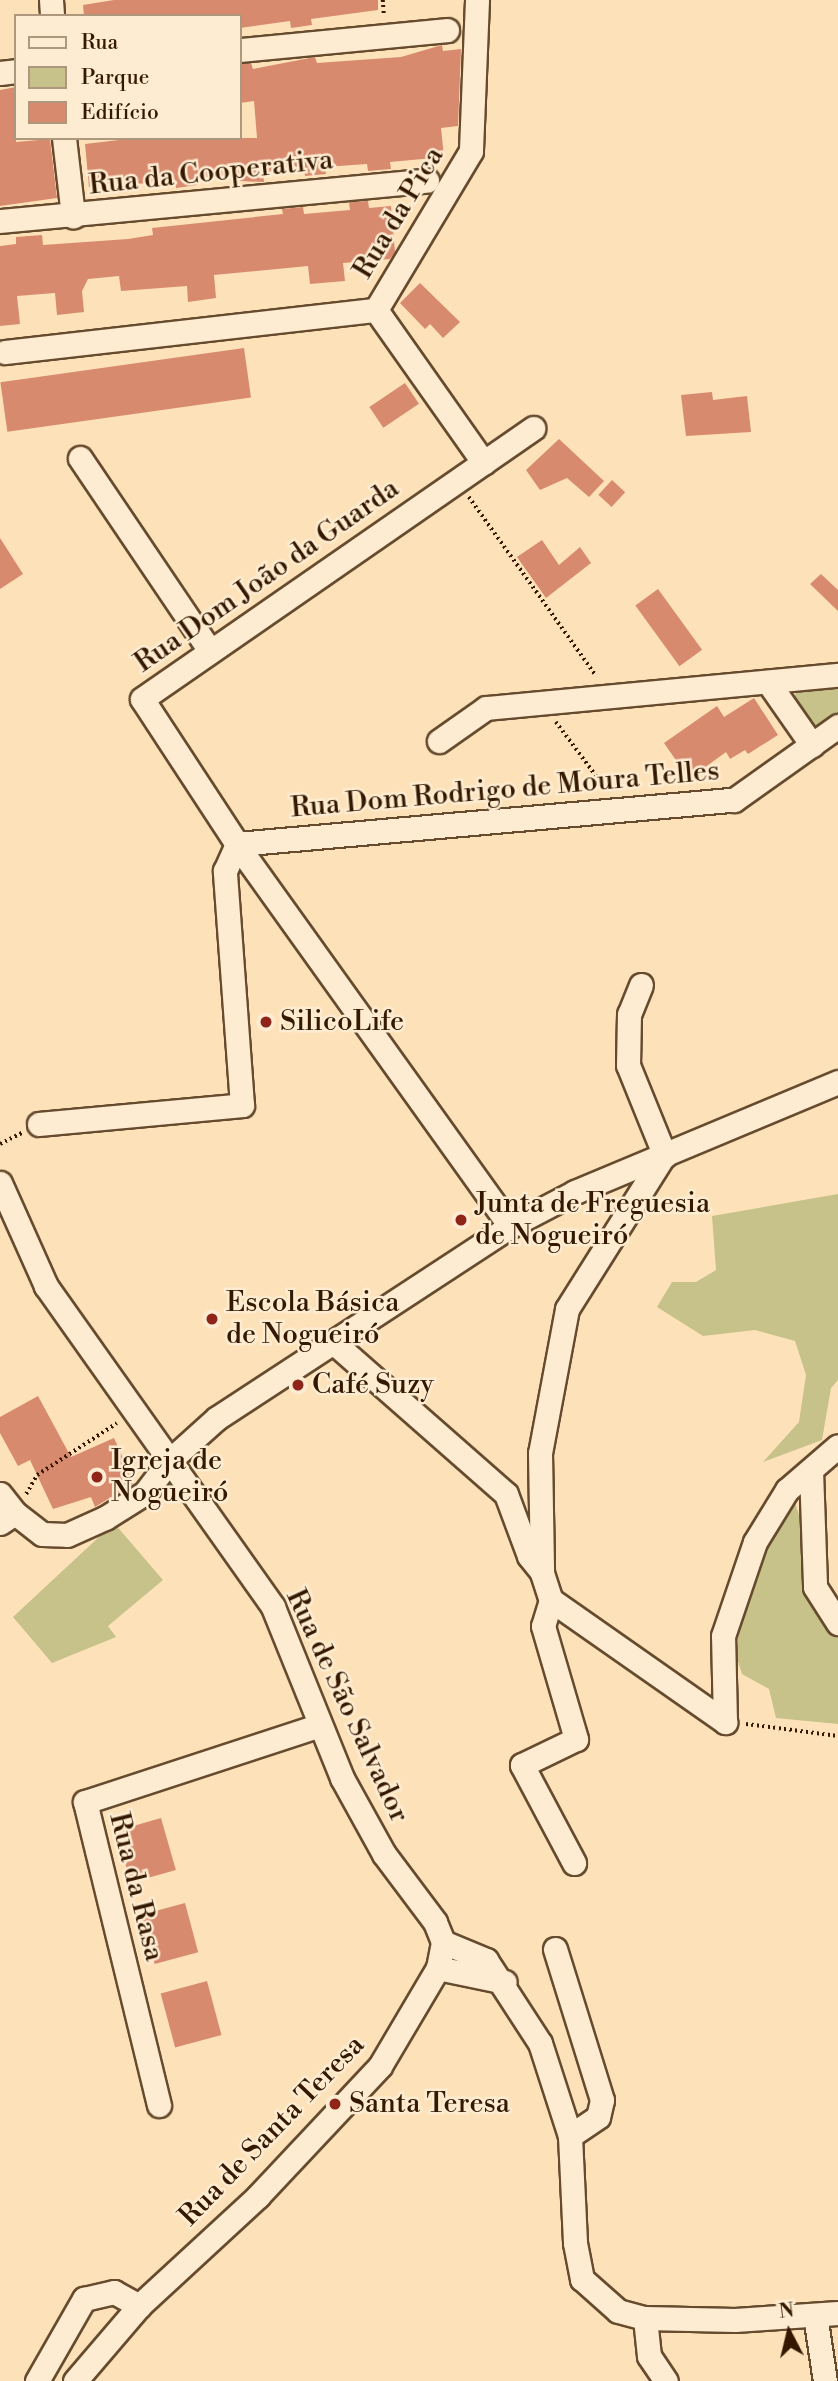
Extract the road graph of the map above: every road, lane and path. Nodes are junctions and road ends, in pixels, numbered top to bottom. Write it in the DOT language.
graph roads {
  1 [pos="477,0"];
  2 [pos="447,30"];
  3 [pos="242,50"];
  4 [pos="64,140"];
  5 [pos="427,181"];
  6 [pos="73,216"];
  7 [pos="0,221"];
  8 [pos="376,310"];
  9 [pos="5,352"];
  10 [pos="533,428"];
  11 [pos="80,458"];
  12 [pos="484,463"];
  13 [pos="457,481"];
  14 [pos="210,651"];
  15 [pos="838,676"];
  16 [pos="768,682"];
  17 [pos="611,697"];
  18 [pos="542,703"];
  19 [pos="838,726"];
  20 [pos="439,741"];
  21 [pos="812,745"];
  22 [pos="621,811"];
  23 [pos="237,844"];
  24 [pos="641,985"];
  25 [pos="838,1082"];
  26 [pos="40,1124"];
  27 [pos="663,1157"];
  28 [pos="0,1183"];
  29 [pos="510,1226"];
  30 [pos="333,1342"];
  31 [pos="133,1412"];
  32 [pos="838,1446"];
  33 [pos="168,1462"];
  34 [pos="811,1470"];
  35 [pos="0,1494"];
  36 [pos="7,1518"];
  37 [pos="542,1573"];
  38 [pos="551,1600"];
  39 [pos="838,1623"];
  40 [pos="725,1722"];
  41 [pos="320,1725"];
  42 [pos="838,1736"];
  43 [pos="574,1863"];
  44 [pos="443,1942"];
  45 [pos="555,1949"];
  46 [pos="438,1968"];
  47 [pos="505,1982"];
  48 [pos="159,2105"];
  49 [pos="570,2136"];
  50 [pos="139,2306"];
  51 [pos="827,2314"];
  52 [pos="645,2318"];
  53 [pos="37,2381"];
  54 [pos="75,2381"];
  55 [pos="666,2381"];
  56 [pos="825,2381"];
  1 -- 8 [label="street, Rua da Pica"];
  2 -- 3 [label="street"];
  4 -- 6 [label="street"];
  5 -- 6 [label="street, Rua da Cooperativa"];
  6 -- 7 [label="street, Rua da Cooperativa"];
  8 -- 9 [label="street"];
  8 -- 12 [label="street, Rua da Pica"];
  10 -- 12 [label="street, Rua Dom João da Guarda"];
  11 -- 14 [label="street"];
  12 -- 13 [label="street, Rua Dom João da Guarda"];
  13 -- 14 [label="street, Rua Dom João da Guarda"];
  13 -- 17 [label="path"];
  14 -- 23 [label="street, Rua Dom João da Guarda"];
  15 -- 16 [label="street"];
  16 -- 17 [label="street"];
  16 -- 21 [label="street"];
  17 -- 18 [label="street"];
  18 -- 20 [label="street"];
  18 -- 22 [label="path"];
  19 -- 21 [label="street, Rua Dom Rodrigo de Moura Telles"];
  21 -- 22 [label="street, Rua Dom Rodrigo de Moura Telles"];
  22 -- 23 [label="street, Rua Dom Rodrigo de Moura Telles"];
  23 -- 26 [label="street"];
  23 -- 29 [label="street"];
  24 -- 27 [label="street"];
  25 -- 27 [label="street"];
  27 -- 29 [label="street"];
  27 -- 37 [label="street"];
  28 -- 31 [label="street, Rua de São Salvador"];
  29 -- 30 [label="street"];
  30 -- 33 [label="street"];
  30 -- 37 [label="street"];
  31 -- 33 [label="street, Rua de São Salvador"];
  31 -- 36 [label="path"];
  32 -- 34 [label="street"];
  33 -- 36 [label="street"];
  33 -- 41 [label="street, Rua de São Salvador"];
  34 -- 39 [label="street"];
  34 -- 40 [label="street"];
  35 -- 36 [label="street"];
  37 -- 38 [label="street"];
  38 -- 40 [label="street"];
  38 -- 43 [label="street"];
  40 -- 42 [label="path"];
  41 -- 44 [label="street, Rua de São Salvador"];
  41 -- 48 [label="street, Rua da Rasa"];
  44 -- 46 [label="street, Rua de Santa Teresa"];
  44 -- 47 [label="street"];
  45 -- 49 [label="street"];
  46 -- 47 [label="street"];
  46 -- 50 [label="street, Rua de Santa Teresa"];
  47 -- 49 [label="street"];
  49 -- 52 [label="street"];
  50 -- 53 [label="street"];
  50 -- 54 [label="street, Rua de Santa Teresa"];
  51 -- 52 [label="street"];
  51 -- 56 [label="street"];
  52 -- 55 [label="street"];
}
